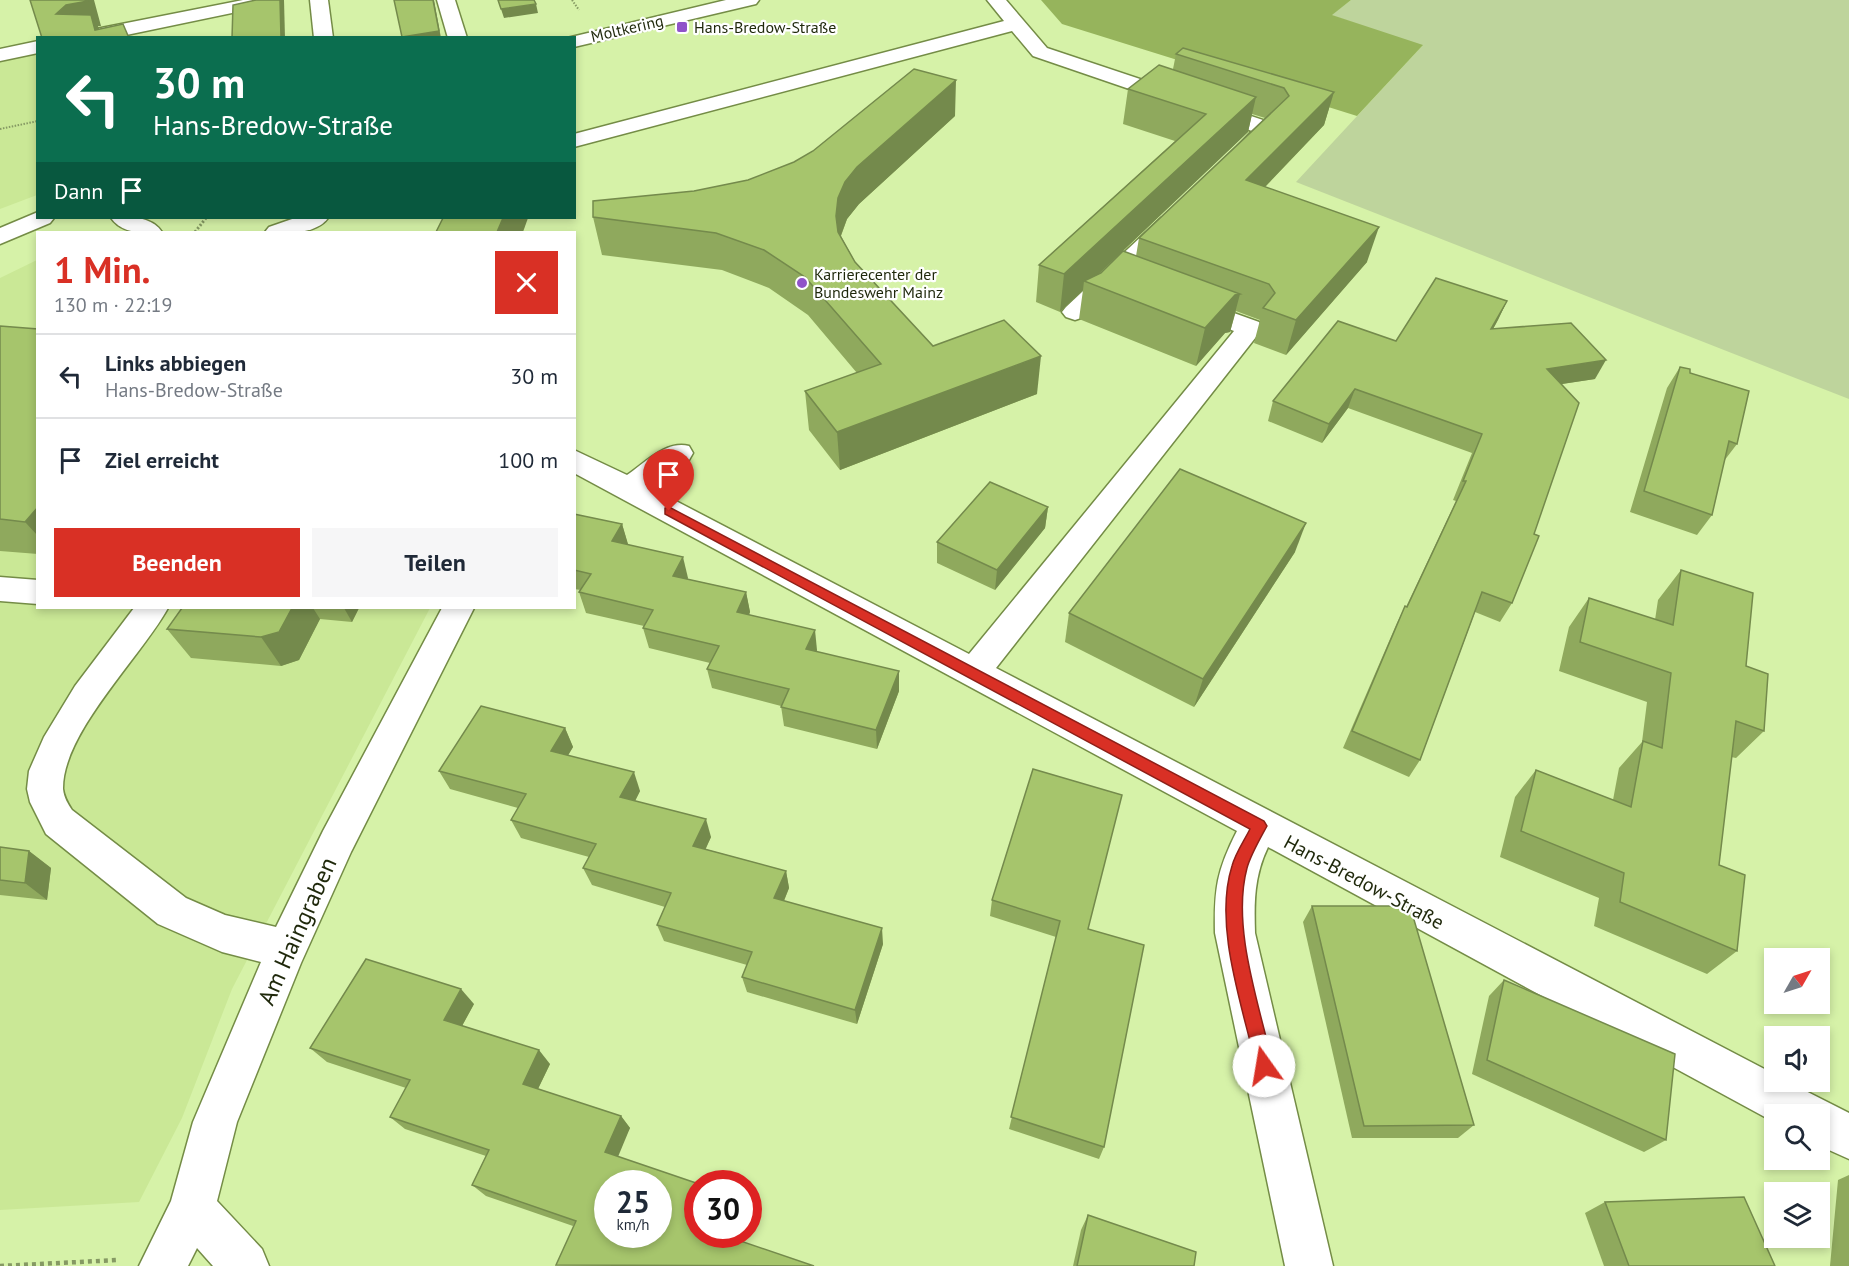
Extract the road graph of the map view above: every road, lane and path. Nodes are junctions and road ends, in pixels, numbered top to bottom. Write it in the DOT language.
graph roads {
  1 [pos="270,0"];
  2 [pos="319,0"];
  3 [pos="446,0"];
  4 [pos="750,0"];
  5 [pos="996,0"];
  6 [pos="1016,24"];
  7 [pos="87,36"];
  8 [pos="324,36"];
  9 [pos="457,36"];
  10 [pos="576,41"];
  11 [pos="36,47"];
  12 [pos="0,55"];
  13 [pos="36,121"];
  14 [pos="0,129"];
  15 [pos="576,140"];
  16 [pos="1225,170"];
  17 [pos="1182,211"];
  18 [pos="36,217"];
  19 [pos="40,219"];
  20 [pos="125,219"];
  21 [pos="205,219"];
  22 [pos="313,219"];
  23 [pos="0,231"];
  24 [pos="148,231"];
  25 [pos="196,231"];
  26 [pos="280,231"];
  27 [pos="0,237"];
  28 [pos="1113,276"];
  29 [pos="1075,312"];
  30 [pos="679,453"];
  31 [pos="576,461"];
  32 [pos="629,489"];
  33 [pos="0,589"];
  34 [pos="36,592"];
  35 [pos="151,609"];
  36 [pos="457,609"];
  37 [pos="972,674"];
  38 [pos="1259,826"];
  39 [pos="287,949"];
  40 [pos="1786,1104"];
  41 [pos="1830,1127"];
  42 [pos="1849,1137"];
  43 [pos="192,1208"];
  44 [pos="165,1262"];
  45 [pos="0,1266"];
  46 [pos="245,1266"];
  47 [pos="1309,1266"];
  1 -- 7 [label="street"];
  2 -- 8 [label="street"];
  3 -- 9 [label="street"];
  4 -- 10 [label="street, Moltkering"];
  5 -- 6 [label="street"];
  6 -- 15 [label="street"];
  6 -- 16 [label="street"];
  11 -- 12 [label="street"];
  13 -- 14 [label="path"];
  17 -- 28 [label="street"];
  18 -- 23 [label="street"];
  19 -- 27 [label="street"];
  20 -- 24 [label="street"];
  21 -- 25 [label="path"];
  22 -- 26 [label="street"];
  28 -- 29 [label="street"];
  28 -- 37 [label="street"];
  30 -- 32 [label="street"];
  31 -- 32 [label="street, Hans-Bredow-Straße"];
  32 -- 37 [label="street, Hans-Bredow-Straße"];
  33 -- 34 [label="street"];
  35 -- 39 [label="street"];
  36 -- 39 [label="street, Am Haingraben"];
  37 -- 38 [label="street, Hans-Bredow-Straße"];
  38 -- 40 [label="street, Hans-Bredow-Straße"];
  38 -- 47 [label="street"];
  39 -- 43 [label="street, Am Haingraben"];
  41 -- 42 [label="street"];
  43 -- 44 [label="street, Am Haingraben"];
  43 -- 46 [label="street"];
  44 -- 45 [label="path"];
}
